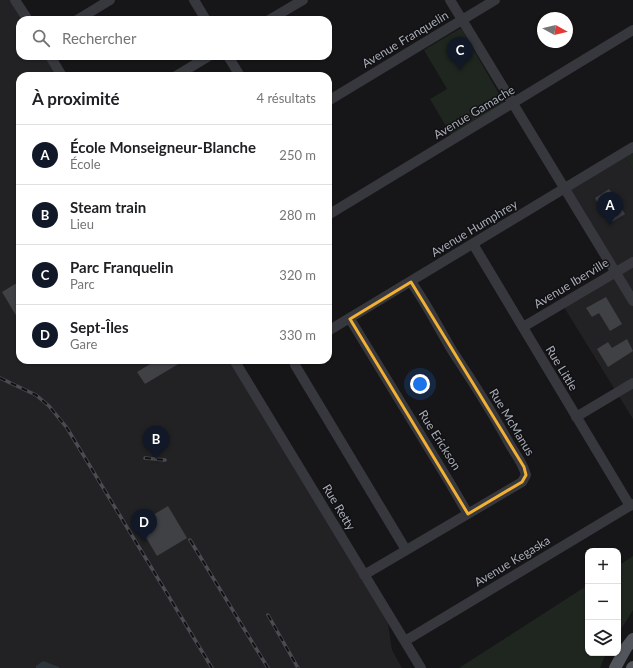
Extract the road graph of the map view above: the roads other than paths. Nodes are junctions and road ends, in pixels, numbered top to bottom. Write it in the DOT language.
graph roads {
  1 [pos="15,0"];
  2 [pos="110,0"];
  3 [pos="194,0"];
  4 [pos="303,0"];
  5 [pos="450,0"];
  6 [pos="495,0"];
  7 [pos="25,16"];
  8 [pos="84,16"];
  9 [pos="204,16"];
  10 [pos="277,16"];
  11 [pos="462,20"];
  12 [pos="633,30"];
  13 [pos="52,60"];
  14 [pos="202,60"];
  15 [pos="230,60"];
  16 [pos="60,72"];
  17 [pos="183,72"];
  18 [pos="238,72"];
  19 [pos="332,99"];
  20 [pos="513,103"];
  21 [pos="633,147"];
  22 [pos="564,188"];
  23 [pos="332,213"];
  24 [pos="473,244"];
  25 [pos="633,262"];
  26 [pos="616,272"];
  27 [pos="411,282"];
  28 [pos="633,301"];
  29 [pos="350,319"];
  30 [pos="523,327"];
  31 [pos="332,329"];
  32 [pos="236,364"];
  33 [pos="295,364"];
  34 [pos="633,383"];
  35 [pos="576,417"];
  36 [pos="632,505"];
  37 [pos="468,514"];
  38 [pos="406,550"];
  39 [pos="364,575"];
  40 [pos="633,639"];
  41 [pos="405,641"];
  42 [pos="421,668"];
  43 [pos="615,668"];
  1 -- 7 [label="street"];
  2 -- 8 [label="street"];
  3 -- 9 [label="street"];
  4 -- 10 [label="street"];
  5 -- 11 [label="street"];
  6 -- 11 [label="street, Avenue Franquelin"];
  11 -- 19 [label="street, Avenue Franquelin"];
  11 -- 20 [label="street"];
  12 -- 20 [label="street, Avenue Gamache"];
  13 -- 16 [label="street"];
  14 -- 17 [label="street"];
  15 -- 18 [label="street"];
  20 -- 22 [label="street"];
  20 -- 23 [label="street, Avenue Gamache"];
  21 -- 22 [label="street, Avenue Humphrey"];
  22 -- 24 [label="street, Avenue Humphrey"];
  22 -- 26 [label="street"];
  24 -- 27 [label="street, Avenue Humphrey"];
  24 -- 30 [label="street, Rue Little"];
  25 -- 26 [label="street, Avenue Iberville"];
  26 -- 28 [label="street"];
  26 -- 30 [label="street, Avenue Iberville"];
  27 -- 29 [label="street, Avenue Humphrey"];
  27 -- 37 [label="street, Rue McManus"];
  29 -- 31 [label="street, Avenue Humphrey"];
  29 -- 37 [label="street, Rue Erickson"];
  30 -- 35 [label="street, Rue Little"];
  32 -- 39 [label="street, Rue Retty"];
  33 -- 38 [label="street"];
  34 -- 35 [label="street"];
  35 -- 36 [label="street, Rue Little"];
  36 -- 41 [label="street, Avenue Kegaska"];
  37 -- 38 [label="street, Rue McManus"];
  38 -- 39 [label="street, Rue McManus"];
  39 -- 41 [label="street, Rue Retty"];
  40 -- 43 [label="main road"];
  41 -- 42 [label="street, Rue Retty"];
}
